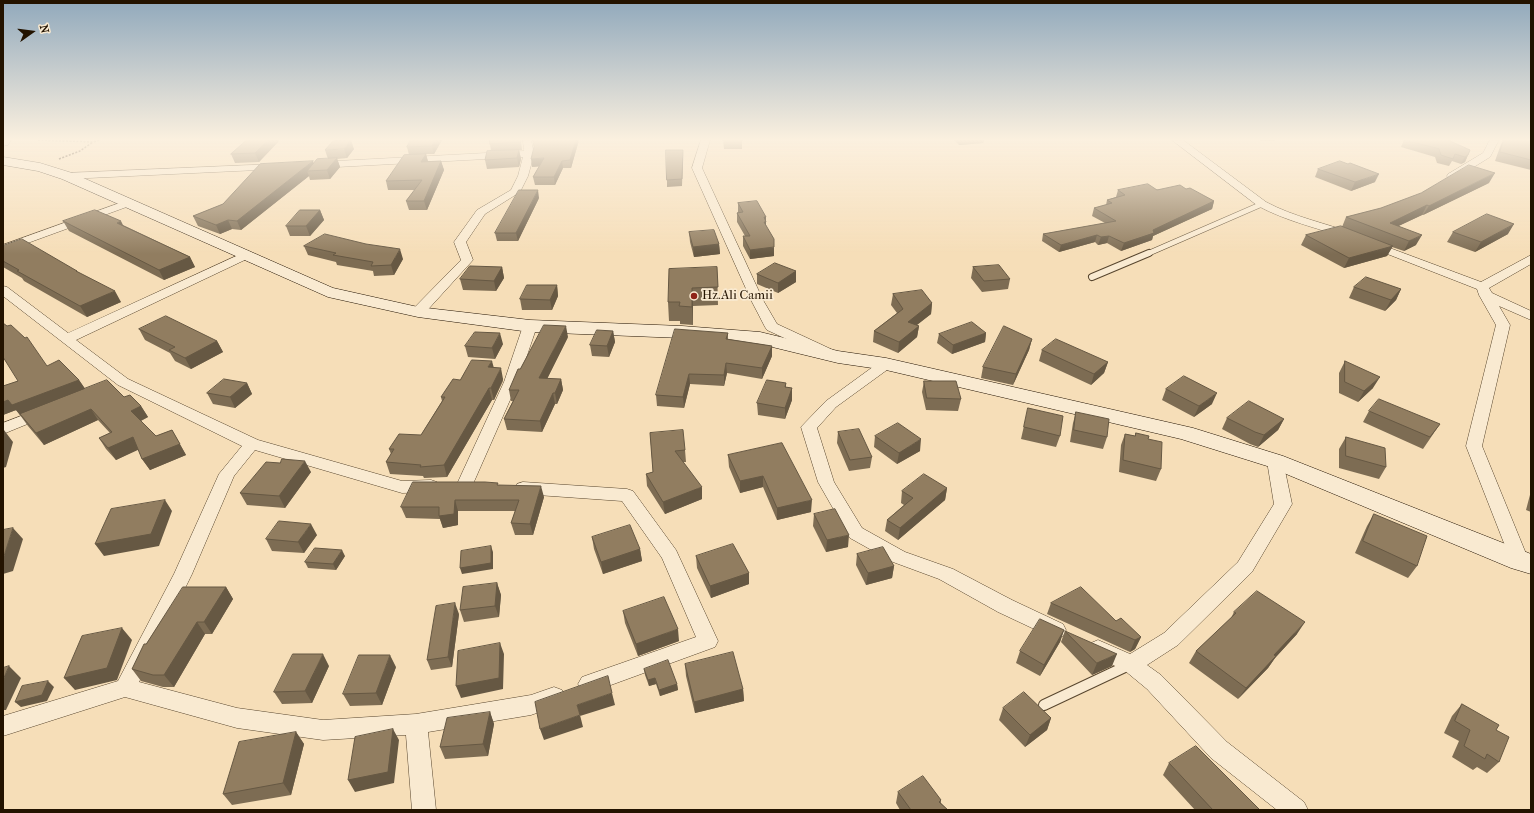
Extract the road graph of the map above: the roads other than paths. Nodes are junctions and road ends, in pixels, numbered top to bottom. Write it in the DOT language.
graph roads {
  1 [pos="71,178"];
  2 [pos="522,178"];
  3 [pos="702,178"];
  4 [pos="1227,178"];
  5 [pos="128,204"];
  6 [pos="1262,204"];
  7 [pos="1346,222"];
  8 [pos="1326,227"];
  9 [pos="3,249"];
  10 [pos="245,256"];
  11 [pos="1531,260"];
  12 [pos="1092,277"];
  13 [pos="3,290"];
  14 [pos="1484,291"];
  15 [pos="418,312"];
  16 [pos="1531,316"];
  17 [pos="530,326"];
  18 [pos="67,339"];
  19 [pos="838,357"];
  20 [pos="886,364"];
  21 [pos="53,409"];
  22 [pos="3,429"];
  23 [pos="252,444"];
  24 [pos="1275,461"];
  25 [pos="512,487"];
  26 [pos="1526,562"];
  27 [pos="1131,664"];
  28 [pos="125,688"];
  29 [pos="1044,705"];
  30 [pos="416,724"];
  31 [pos="3,726"];
  32 [pos="424,810"];
  33 [pos="1296,810"];
  1 -- 5 [label="street"];
  2 -- 15 [label="street"];
  3 -- 19 [label="street"];
  4 -- 6 [label="street"];
  5 -- 9 [label="street"];
  5 -- 10 [label="street"];
  6 -- 8 [label="street"];
  6 -- 12 [label="lane"];
  7 -- 8 [label="street"];
  8 -- 14 [label="street"];
  10 -- 15 [label="street"];
  10 -- 18 [label="street"];
  11 -- 14 [label="street"];
  13 -- 18 [label="street"];
  14 -- 16 [label="street"];
  14 -- 26 [label="street"];
  15 -- 17 [label="street"];
  17 -- 19 [label="street"];
  17 -- 23 [label="street"];
  18 -- 23 [label="street"];
  19 -- 20 [label="street"];
  20 -- 24 [label="street"];
  20 -- 27 [label="street"];
  21 -- 22 [label="street"];
  23 -- 28 [label="street"];
  24 -- 26 [label="street"];
  24 -- 27 [label="street"];
  25 -- 30 [label="street"];
  27 -- 29 [label="lane"];
  27 -- 33 [label="street"];
  28 -- 30 [label="street"];
  28 -- 31 [label="street"];
  30 -- 32 [label="street"];
}
